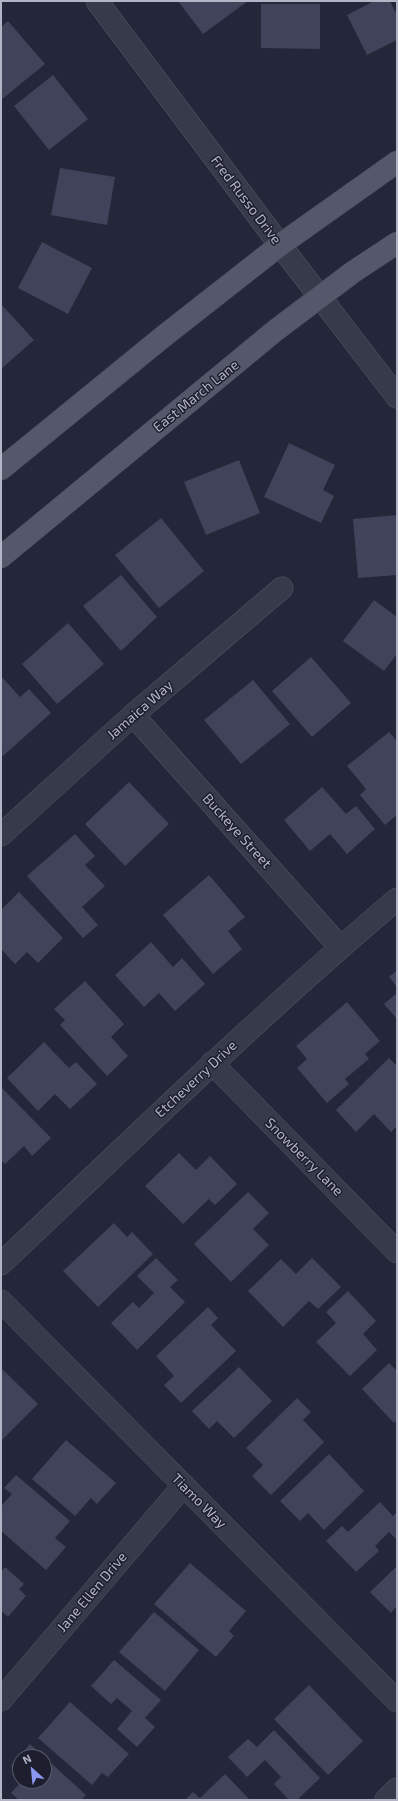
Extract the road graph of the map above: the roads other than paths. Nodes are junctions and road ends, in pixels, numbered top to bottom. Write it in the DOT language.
graph roads {
  1 [pos="97,1"];
  2 [pos="397,162"];
  3 [pos="397,243"];
  4 [pos="280,246"];
  5 [pos="320,297"];
  6 [pos="397,397"];
  7 [pos="1,469"];
  8 [pos="1,557"];
  9 [pos="282,588"];
  10 [pos="133,715"];
  11 [pos="1,835"];
  12 [pos="397,899"];
  13 [pos="340,947"];
  14 [pos="212,1063"];
  15 [pos="397,1252"];
  16 [pos="1,1264"];
  17 [pos="1,1301"];
  18 [pos="184,1485"];
  19 [pos="1,1700"];
  20 [pos="397,1701"];
  21 [pos="397,1789"];
  22 [pos="386,1800"];
  1 -- 4 [label="street, Fred Russo Drive"];
  2 -- 4 [label="main road"];
  3 -- 5 [label="main road, East March Lane"];
  4 -- 5 [label="street, Fred Russo Drive"];
  4 -- 7 [label="main road"];
  5 -- 6 [label="street, Fred Russo Drive"];
  5 -- 8 [label="main road, East March Lane"];
  9 -- 10 [label="street, Jamaica Way"];
  10 -- 11 [label="street, Jamaica Way"];
  10 -- 13 [label="street, Buckeye Street"];
  12 -- 13 [label="street, Etcheverry Drive"];
  13 -- 14 [label="street, Etcheverry Drive"];
  14 -- 15 [label="street, Snowberry Lane"];
  14 -- 16 [label="street, Etcheverry Drive"];
  17 -- 18 [label="street, Tiamo Way"];
  18 -- 19 [label="street, Jane Ellen Drive"];
  18 -- 20 [label="street, Tiamo Way"];
  21 -- 22 [label="street"];
}
